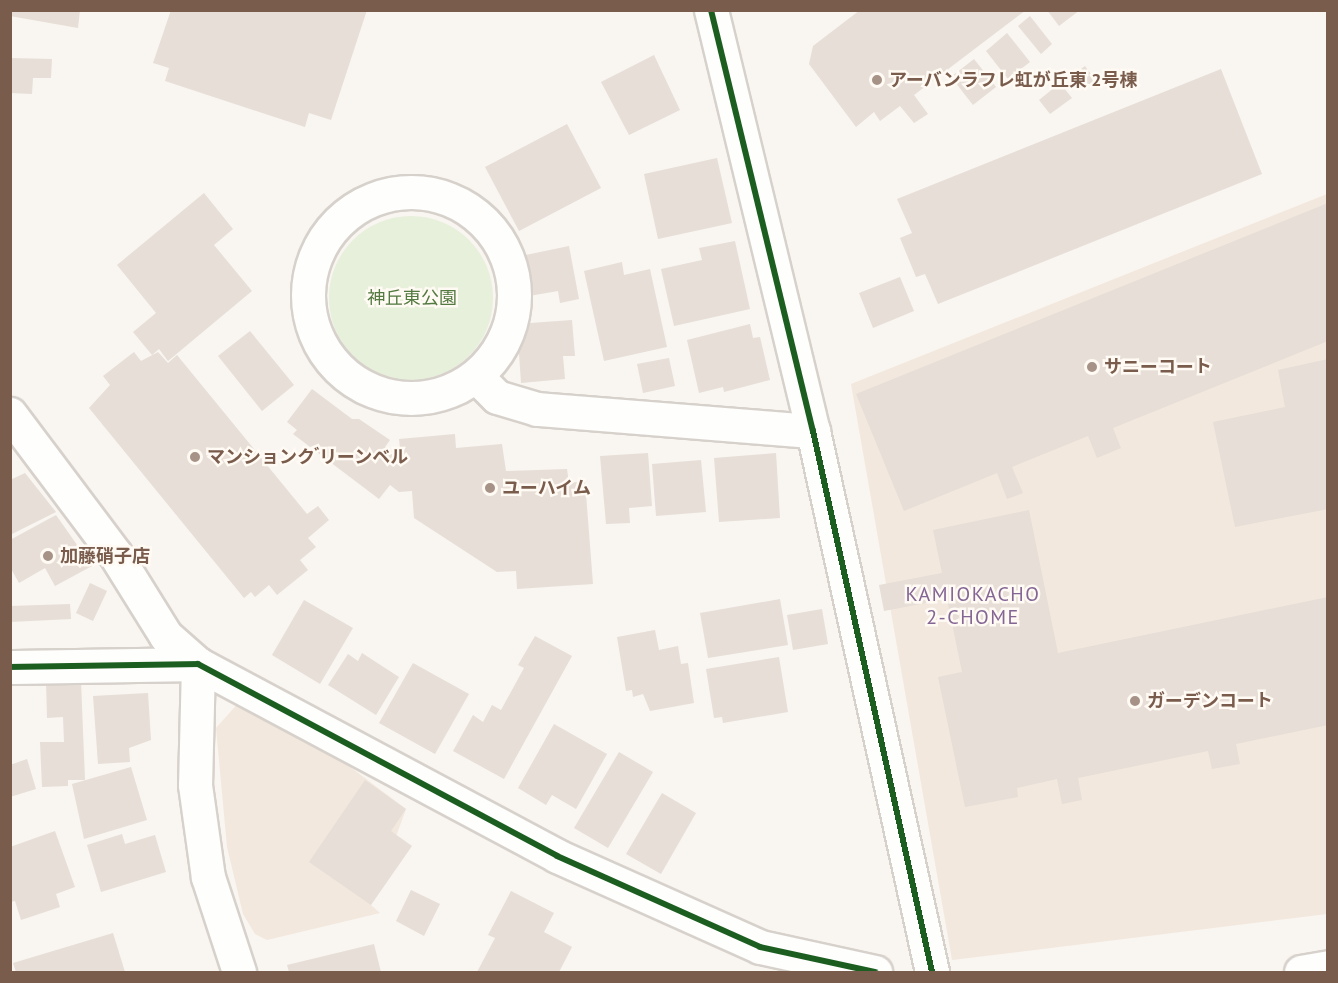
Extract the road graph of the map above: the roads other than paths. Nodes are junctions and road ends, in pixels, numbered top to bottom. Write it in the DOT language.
graph roads {
  1 [pos="711,10"];
  2 [pos="477,376"];
  3 [pos="10,414"];
  4 [pos="813,431"];
  5 [pos="198,664"];
  6 [pos="10,667"];
  7 [pos="1328,968"];
  8 [pos="239,972"];
  9 [pos="875,972"];
  10 [pos="932,972"];
  11 [pos="1301,972"];
  1 -- 4 [label="street"];
  2 -- 2 [label="street"];
  2 -- 4 [label="street"];
  3 -- 5 [label="street"];
  4 -- 10 [label="street"];
  5 -- 6 [label="street"];
  5 -- 8 [label="street"];
  5 -- 9 [label="street"];
  7 -- 11 [label="street"];
}
